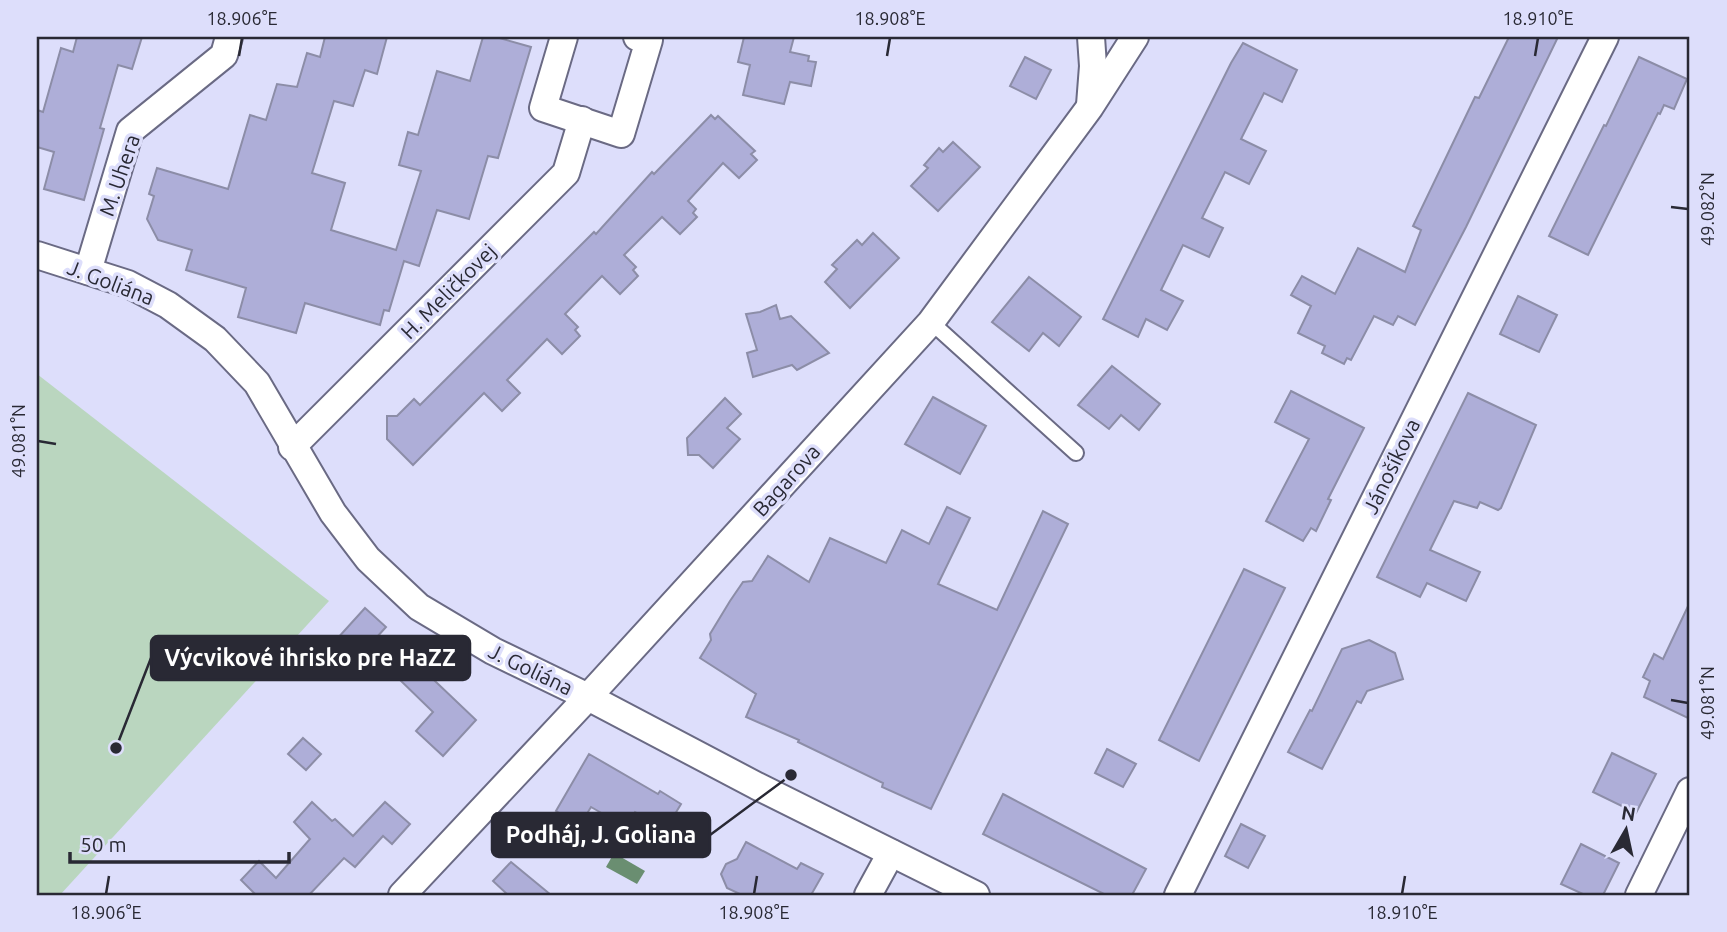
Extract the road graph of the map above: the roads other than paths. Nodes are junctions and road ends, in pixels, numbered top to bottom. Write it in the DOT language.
graph roads {
  1 [pos="229,37"];
  2 [pos="564,37"];
  3 [pos="637,37"];
  4 [pos="1091,37"];
  5 [pos="1135,37"];
  6 [pos="1605,37"];
  7 [pos="1090,107"];
  8 [pos="582,120"];
  9 [pos="37,256"];
  10 [pos="88,271"];
  11 [pos="930,322"];
  12 [pos="292,447"];
  13 [pos="1076,453"];
  14 [pos="588,696"];
  15 [pos="1690,791"];
  16 [pos="891,853"];
  17 [pos="402,895"];
  18 [pos="868,895"];
  19 [pos="976,895"];
  20 [pos="1178,895"];
  21 [pos="1639,895"];
  1 -- 10 [label="street, M. Uhera"];
  2 -- 8 [label="street"];
  3 -- 8 [label="street"];
  4 -- 7 [label="street"];
  5 -- 7 [label="street, Bagarova"];
  6 -- 20 [label="street, Jánošíkova"];
  7 -- 11 [label="street, Bagarova"];
  8 -- 12 [label="street, H. Meličkovej"];
  9 -- 10 [label="street, J. Goliána"];
  10 -- 12 [label="street, J. Goliána"];
  11 -- 13 [label="lane"];
  11 -- 14 [label="street, Bagarova"];
  12 -- 14 [label="street, J. Goliána"];
  14 -- 16 [label="street, J. Goliána"];
  14 -- 17 [label="street, Bagarova"];
  15 -- 21 [label="street"];
  16 -- 18 [label="street"];
  16 -- 19 [label="street, J. Goliána"];
}
